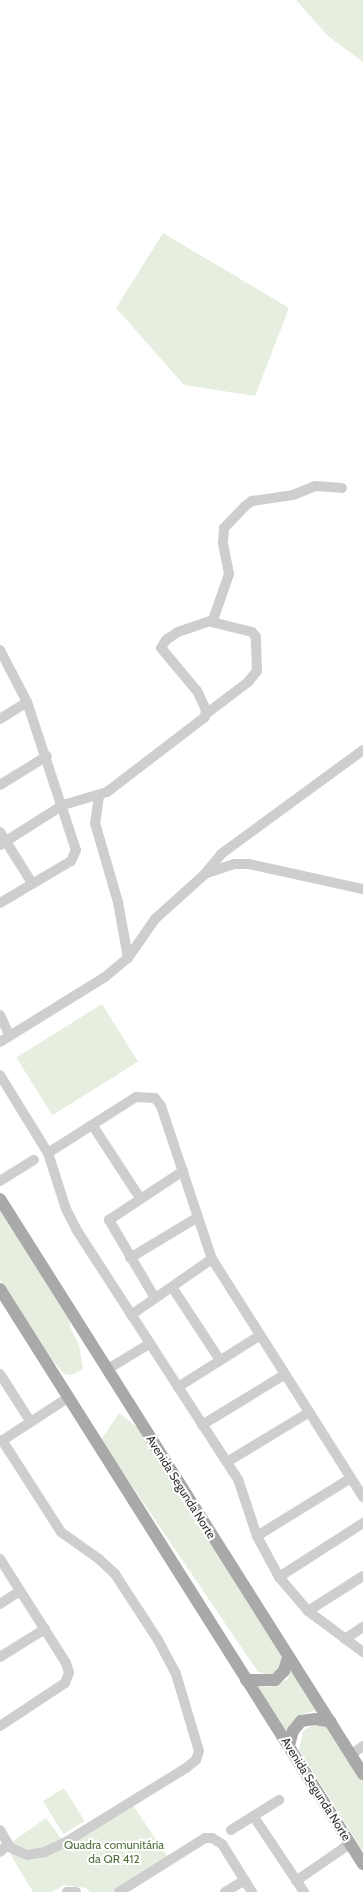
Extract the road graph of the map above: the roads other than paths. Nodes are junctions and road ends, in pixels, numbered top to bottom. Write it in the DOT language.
graph roads {
  1 [pos="342,488"];
  2 [pos="212,622"];
  3 [pos="0,651"];
  4 [pos="27,702"];
  5 [pos="206,714"];
  6 [pos="0,719"];
  7 [pos="363,750"];
  8 [pos="47,756"];
  9 [pos="0,785"];
  10 [pos="99,796"];
  11 [pos="63,805"];
  12 [pos="0,832"];
  13 [pos="3,843"];
  14 [pos="205,874"];
  15 [pos="32,883"];
  16 [pos="363,889"];
  17 [pos="0,903"];
  18 [pos="128,958"];
  19 [pos="0,1015"];
  20 [pos="10,1036"];
  21 [pos="0,1042"];
  22 [pos="0,1075"];
  23 [pos="93,1126"];
  24 [pos="48,1153"];
  25 [pos="34,1160"];
  26 [pos="183,1171"];
  27 [pos="0,1181"];
  28 [pos="140,1198"];
  29 [pos="0,1199"];
  30 [pos="198,1217"];
  31 [pos="130,1258"];
  32 [pos="212,1259"];
  33 [pos="172,1287"];
  34 [pos="0,1289"];
  35 [pos="155,1298"];
  36 [pos="131,1315"];
  37 [pos="259,1336"];
  38 [pos="149,1344"];
  39 [pos="220,1360"];
  40 [pos="108,1369"];
  41 [pos="0,1374"];
  42 [pos="284,1375"];
  43 [pos="178,1387"];
  44 [pos="69,1397"];
  45 [pos="308,1413"];
  46 [pos="30,1421"];
  47 [pos="202,1425"];
  48 [pos="1,1441"];
  49 [pos="227,1462"];
  50 [pos="351,1478"];
  51 [pos="363,1497"];
  52 [pos="363,1524"];
  53 [pos="257,1536"];
  54 [pos="0,1559"];
  55 [pos="363,1576"];
  56 [pos="279,1577"];
  57 [pos="20,1591"];
  58 [pos="0,1604"];
  59 [pos="308,1611"];
  60 [pos="363,1628"];
  61 [pos="45,1629"];
  62 [pos="344,1639"];
  63 [pos="363,1652"];
  64 [pos="0,1656"];
  65 [pos="288,1656"];
  66 [pos="246,1680"];
  67 [pos="331,1722"];
  68 [pos="0,1726"];
  69 [pos="289,1745"];
  70 [pos="363,1746"];
  71 [pos="351,1755"];
  72 [pos="363,1774"];
  73 [pos="279,1800"];
  74 [pos="254,1817"];
  75 [pos="0,1830"];
  76 [pos="231,1830"];
  77 [pos="351,1843"];
  78 [pos="4,1849"];
  79 [pos="363,1864"];
  80 [pos="245,1880"];
  81 [pos="296,1881"];
  82 [pos="67,1892"];
  83 [pos="76,1892"];
  84 [pos="119,1892"];
  85 [pos="225,1892"];
  86 [pos="252,1892"];
  87 [pos="304,1892"];
  1 -- 2 [label="street"];
  2 -- 5 [label="street"];
  2 -- 5 [label="street"];
  3 -- 4 [label="street"];
  4 -- 6 [label="street"];
  4 -- 8 [label="street"];
  5 -- 10 [label="street"];
  7 -- 14 [label="street"];
  8 -- 9 [label="street"];
  8 -- 11 [label="street"];
  10 -- 11 [label="street"];
  10 -- 18 [label="street"];
  11 -- 13 [label="street"];
  11 -- 15 [label="street"];
  12 -- 13 [label="street"];
  13 -- 15 [label="street"];
  14 -- 16 [label="street"];
  14 -- 18 [label="street"];
  15 -- 17 [label="street"];
  18 -- 20 [label="street"];
  19 -- 20 [label="street"];
  20 -- 21 [label="street"];
  22 -- 24 [label="street"];
  23 -- 24 [label="street"];
  23 -- 26 [label="street"];
  23 -- 28 [label="street"];
  24 -- 36 [label="street"];
  25 -- 27 [label="street"];
  26 -- 28 [label="street"];
  26 -- 30 [label="street"];
  28 -- 31 [label="street"];
  29 -- 40 [label="main road, Avenida Segunda Norte"];
  30 -- 31 [label="street"];
  30 -- 32 [label="street"];
  31 -- 35 [label="street"];
  32 -- 33 [label="street"];
  32 -- 37 [label="street"];
  33 -- 35 [label="street"];
  33 -- 39 [label="street"];
  34 -- 44 [label="main road, Avenida Segunda Norte"];
  35 -- 36 [label="street"];
  36 -- 38 [label="street"];
  37 -- 39 [label="street"];
  37 -- 42 [label="street"];
  38 -- 40 [label="street"];
  38 -- 43 [label="street"];
  39 -- 43 [label="street"];
  40 -- 65 [label="main road, Avenida Segunda Norte"];
  41 -- 46 [label="street"];
  42 -- 45 [label="street"];
  42 -- 47 [label="street"];
  43 -- 47 [label="street"];
  44 -- 46 [label="street"];
  44 -- 66 [label="main road, Avenida Segunda Norte"];
  45 -- 49 [label="street"];
  45 -- 50 [label="street"];
  46 -- 48 [label="street"];
  47 -- 49 [label="street"];
  48 -- 78 [label="street"];
  49 -- 53 [label="street"];
  50 -- 51 [label="street"];
  50 -- 53 [label="street"];
  52 -- 56 [label="street"];
  53 -- 56 [label="street"];
  54 -- 57 [label="street"];
  55 -- 59 [label="street"];
  56 -- 59 [label="street"];
  57 -- 58 [label="street"];
  57 -- 61 [label="street"];
  59 -- 62 [label="street"];
  60 -- 62 [label="street"];
  61 -- 64 [label="street"];
  61 -- 68 [label="street"];
  62 -- 63 [label="street"];
  65 -- 66 [label="main road"];
  65 -- 67 [label="main road, Avenida Segunda Norte"];
  66 -- 69 [label="main road, Avenida Segunda Norte"];
  67 -- 69 [label="main road"];
  67 -- 71 [label="main road, Avenida Segunda Norte"];
  69 -- 77 [label="main road, Avenida Segunda Norte"];
  70 -- 71 [label="street"];
  71 -- 72 [label="main road, Avenida Segunda Norte"];
  73 -- 74 [label="street"];
  74 -- 76 [label="street"];
  74 -- 81 [label="street"];
  75 -- 78 [label="street"];
  77 -- 79 [label="main road, Avenida Segunda Norte"];
  77 -- 81 [label="street"];
  80 -- 84 [label="street"];
  80 -- 85 [label="street"];
  80 -- 86 [label="street"];
  81 -- 87 [label="street"];
  82 -- 83 [label="street"];
}
